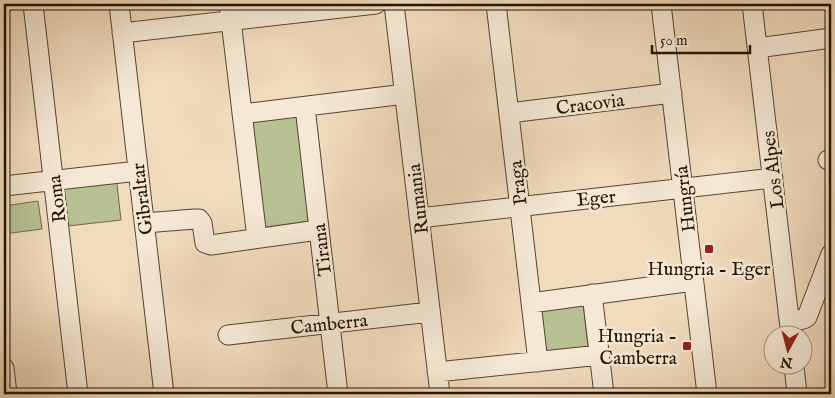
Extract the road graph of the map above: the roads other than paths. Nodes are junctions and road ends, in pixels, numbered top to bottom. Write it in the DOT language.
graph roads {
  1 [pos="33,4"];
  2 [pos="119,4"];
  3 [pos="376,4"];
  4 [pos="394,4"];
  5 [pos="496,4"];
  6 [pos="661,4"];
  7 [pos="752,4"];
  8 [pos="230,12"];
  9 [pos="122,33"];
  10 [pos="831,38"];
  11 [pos="757,48"];
  12 [pos="672,93"];
  13 [pos="405,94"];
  14 [pos="304,107"];
  15 [pos="509,112"];
  16 [pos="242,114"];
  17 [pos="138,171"];
  18 [pos="773,178"];
  19 [pos="54,180"];
  20 [pos="4,186"];
  21 [pos="683,188"];
  22 [pos="520,206"];
  23 [pos="419,218"];
  24 [pos="144,223"];
  25 [pos="318,230"];
  26 [pos="257,238"];
  27 [pos="831,254"];
  28 [pos="693,281"];
  29 [pos="592,294"];
  30 [pos="531,302"];
  31 [pos="430,312"];
  32 [pos="788,313"];
  33 [pos="330,323"];
  34 [pos="790,326"];
  35 [pos="228,335"];
  36 [pos="600,355"];
  37 [pos="538,362"];
  38 [pos="4,368"];
  39 [pos="437,372"];
  40 [pos="795,376"];
  41 [pos="7,394"];
  42 [pos="78,394"];
  43 [pos="164,394"];
  44 [pos="338,394"];
  45 [pos="440,394"];
  46 [pos="604,394"];
  47 [pos="706,394"];
  48 [pos="797,394"];
  1 -- 19 [label="street, Roma"];
  2 -- 9 [label="street, Gibraltar"];
  3 -- 8 [label="street"];
  4 -- 13 [label="street, Rumania"];
  5 -- 15 [label="street, Praga"];
  6 -- 12 [label="street, Hungría"];
  7 -- 11 [label="street, Los Alpes"];
  8 -- 9 [label="street"];
  8 -- 16 [label="street"];
  9 -- 17 [label="street, Gibraltar"];
  10 -- 11 [label="street"];
  11 -- 18 [label="street, Los Alpes"];
  12 -- 15 [label="street, Cracovia"];
  12 -- 21 [label="street, Hungría"];
  13 -- 14 [label="street"];
  13 -- 23 [label="street, Rumania"];
  14 -- 16 [label="street"];
  14 -- 25 [label="street, Tirana"];
  15 -- 22 [label="street, Praga"];
  16 -- 26 [label="street"];
  17 -- 19 [label="street"];
  17 -- 24 [label="street, Gibraltar"];
  18 -- 21 [label="street, Eger"];
  18 -- 32 [label="street, Los Alpes"];
  19 -- 20 [label="street"];
  19 -- 42 [label="street, Roma"];
  21 -- 22 [label="street, Eger"];
  21 -- 28 [label="street, Hungría"];
  22 -- 23 [label="street, Eger"];
  22 -- 30 [label="street, Praga"];
  23 -- 31 [label="street, Rumania"];
  24 -- 26 [label="street"];
  24 -- 43 [label="street, Gibraltar"];
  25 -- 26 [label="street"];
  25 -- 33 [label="street, Tirana"];
  27 -- 32 [label="street"];
  28 -- 29 [label="street"];
  28 -- 47 [label="street, Hungría"];
  29 -- 30 [label="street"];
  29 -- 36 [label="street"];
  30 -- 37 [label="street, Praga"];
  31 -- 33 [label="street, Camberra"];
  31 -- 39 [label="street, Rumania"];
  32 -- 34 [label="street, Los Alpes"];
  33 -- 35 [label="street, Camberra"];
  33 -- 44 [label="street, Tirana"];
  36 -- 37 [label="street"];
  36 -- 46 [label="street"];
  37 -- 39 [label="street"];
  38 -- 41 [label="street"];
  39 -- 45 [label="street, Rumania"];
  40 -- 48 [label="street"];
}
